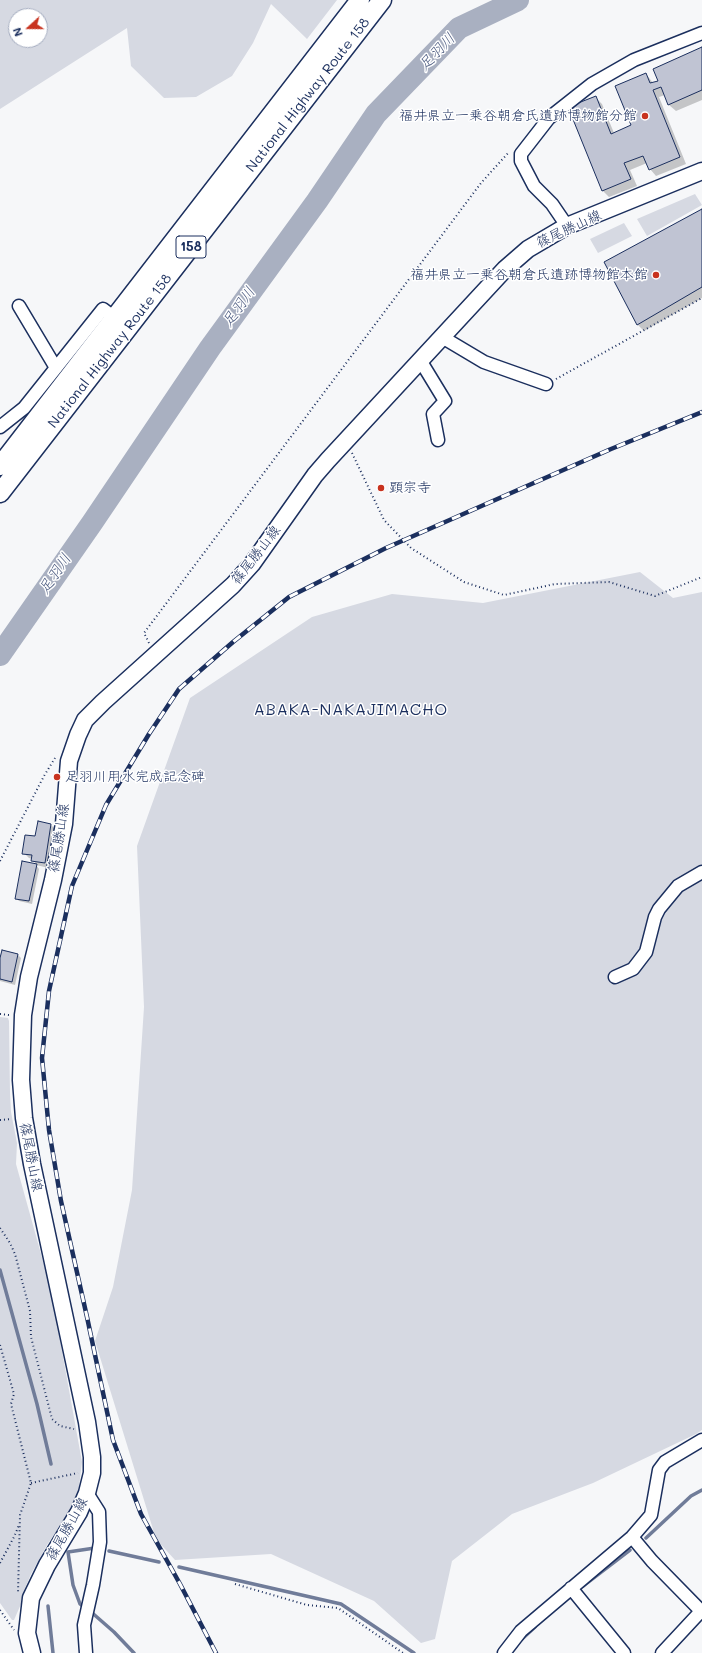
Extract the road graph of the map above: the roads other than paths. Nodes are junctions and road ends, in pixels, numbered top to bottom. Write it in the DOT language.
graph roads {
  1 [pos="360,0"];
  2 [pos="382,0"];
  3 [pos="702,33"];
  4 [pos="702,171"];
  5 [pos="567,226"];
  6 [pos="19,306"];
  7 [pos="121,323"];
  8 [pos="442,337"];
  9 [pos="420,360"];
  10 [pos="56,368"];
  11 [pos="546,384"];
  12 [pos="0,427"];
  13 [pos="438,440"];
  14 [pos="0,466"];
  15 [pos="0,493"];
  16 [pos="702,872"];
  17 [pos="615,977"];
  18 [pos="702,1440"];
  19 [pos="87,1493"];
  20 [pos="632,1537"];
  21 [pos="571,1588"];
  22 [pos="702,1611"];
  23 [pos="32,1653"];
  24 [pos="86,1653"];
  25 [pos="504,1653"];
  26 [pos="624,1653"];
  27 [pos="662,1653"];
  1 -- 7 [label="highway, National Highway Route 158 / 158"];
  2 -- 7 [label="highway, National Highway Route 158 / 158"];
  3 -- 5 [label="street"];
  4 -- 5 [label="main road, 篠尾勝山線"];
  5 -- 8 [label="main road, 篠尾勝山線"];
  6 -- 10 [label="street"];
  7 -- 10 [label="street"];
  7 -- 14 [label="highway, National Highway Route 158 / 158"];
  7 -- 15 [label="highway, National Highway Route 158 / 158"];
  8 -- 9 [label="main road, 篠尾勝山線"];
  8 -- 11 [label="street"];
  9 -- 13 [label="street"];
  9 -- 19 [label="main road, 篠尾勝山線"];
  10 -- 12 [label="street"];
  16 -- 17 [label="street"];
  18 -- 20 [label="street"];
  19 -- 23 [label="main road, 篠尾勝山線"];
  19 -- 24 [label="street"];
  20 -- 21 [label="street"];
  20 -- 22 [label="street"];
  21 -- 25 [label="street"];
  21 -- 26 [label="street"];
  22 -- 27 [label="street"];
}
